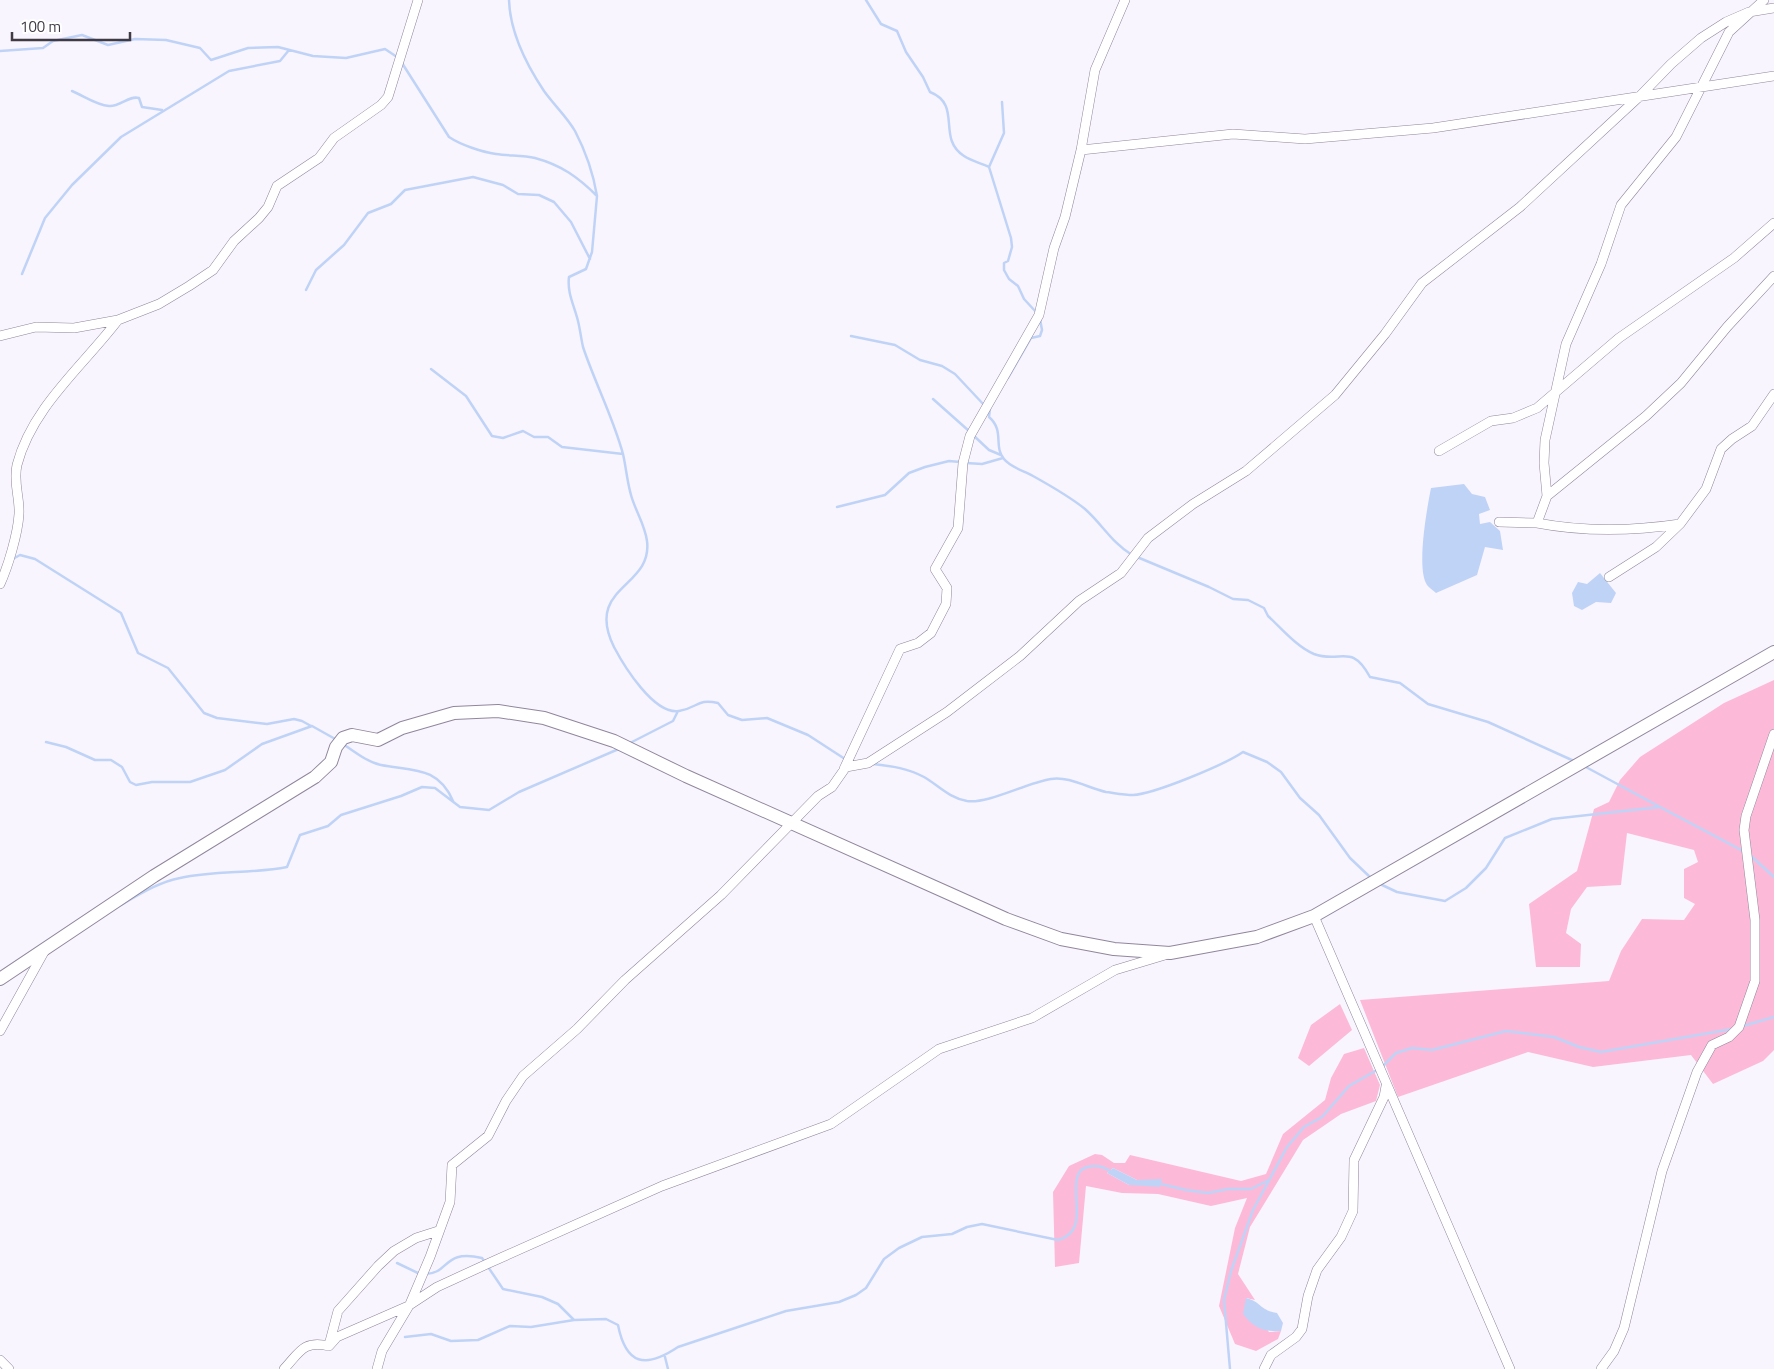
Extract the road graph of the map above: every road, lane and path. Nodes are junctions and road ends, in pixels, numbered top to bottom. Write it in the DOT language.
graph roads {
  1 [pos="418,0"];
  2 [pos="1125,0"];
  3 [pos="1764,0"];
  4 [pos="1774,8"];
  5 [pos="1749,12"];
  6 [pos="1774,76"];
  7 [pos="1701,87"];
  8 [pos="1640,96"];
  9 [pos="1081,150"];
  10 [pos="1774,223"];
  11 [pos="1774,276"];
  12 [pos="118,320"];
  13 [pos="0,336"];
  14 [pos="1556,394"];
  15 [pos="1774,394"];
  16 [pos="1439,451"];
  17 [pos="1547,496"];
  18 [pos="1499,522"];
  19 [pos="1537,523"];
  20 [pos="1680,524"];
  21 [pos="1609,576"];
  22 [pos="0,584"];
  23 [pos="1774,652"];
  24 [pos="1774,734"];
  25 [pos="844,769"];
  26 [pos="793,824"];
  27 [pos="1314,916"];
  28 [pos="45,949"];
  29 [pos="1170,953"];
  30 [pos="0,979"];
  31 [pos="0,1031"];
  32 [pos="1386,1085"];
  33 [pos="438,1231"];
  34 [pos="410,1304"];
  35 [pos="329,1346"];
  36 [pos="0,1360"];
  37 [pos="9,1369"];
  38 [pos="284,1369"];
  39 [pos="377,1369"];
  40 [pos="1264,1369"];
  41 [pos="1510,1369"];
  42 [pos="1601,1369"];
  1 -- 12 [label="street"];
  2 -- 9 [label="street"];
  3 -- 5 [label="street"];
  4 -- 5 [label="street"];
  5 -- 7 [label="street"];
  5 -- 8 [label="street"];
  6 -- 7 [label="street"];
  7 -- 8 [label="street"];
  7 -- 14 [label="street"];
  8 -- 9 [label="street"];
  8 -- 25 [label="street"];
  9 -- 25 [label="street"];
  10 -- 14 [label="street"];
  11 -- 17 [label="street"];
  12 -- 13 [label="street"];
  12 -- 22 [label="street"];
  14 -- 16 [label="street"];
  14 -- 17 [label="street"];
  15 -- 20 [label="street"];
  17 -- 19 [label="street"];
  18 -- 19 [label="street"];
  19 -- 20 [label="street"];
  20 -- 21 [label="street"];
  23 -- 27 [label="street"];
  24 -- 42 [label="street"];
  25 -- 26 [label="street"];
  26 -- 28 [label="street"];
  26 -- 29 [label="street"];
  26 -- 33 [label="street"];
  27 -- 29 [label="street"];
  27 -- 32 [label="street"];
  28 -- 30 [label="street"];
  28 -- 31 [label="street"];
  29 -- 34 [label="street"];
  32 -- 40 [label="street"];
  32 -- 41 [label="street"];
  33 -- 34 [label="street"];
  33 -- 35 [label="street"];
  34 -- 35 [label="street"];
  34 -- 39 [label="street"];
  35 -- 38 [label="street"];
  36 -- 37 [label="street"];
}
